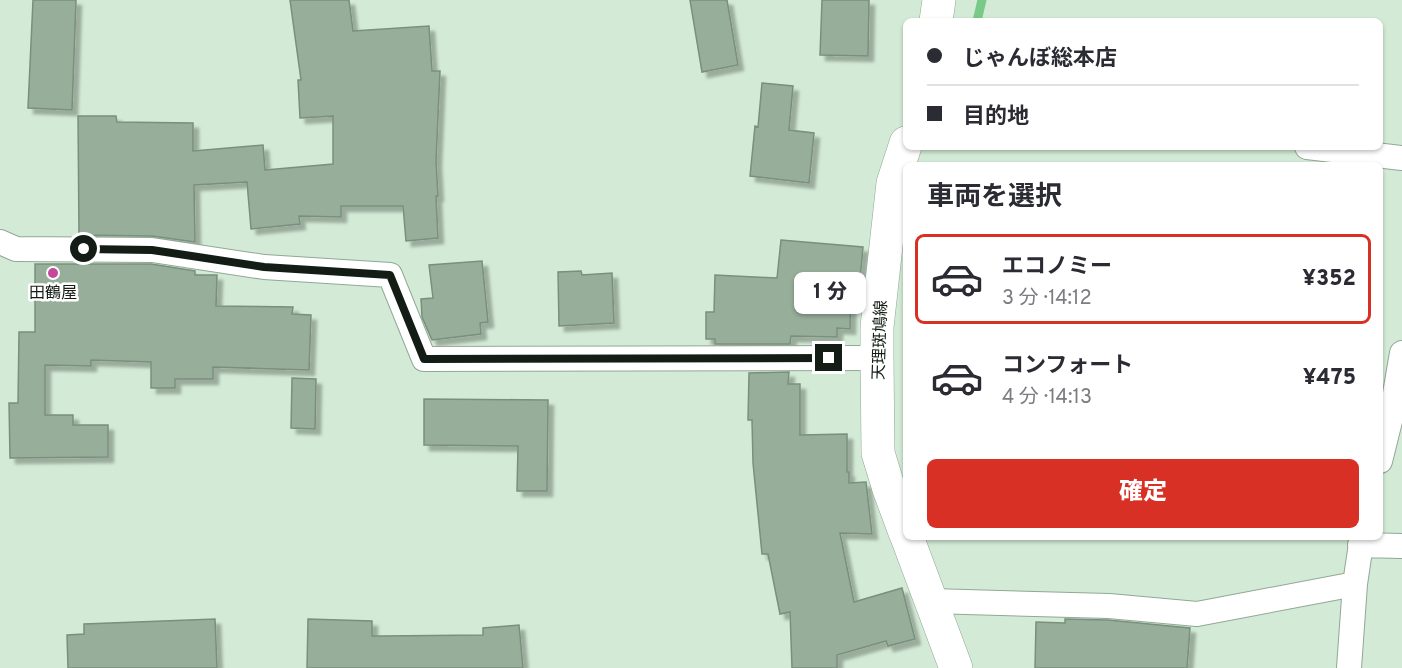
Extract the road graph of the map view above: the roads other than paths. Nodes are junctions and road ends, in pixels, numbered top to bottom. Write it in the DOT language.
graph roads {
  1 [pos="939,0"];
  2 [pos="936,18"];
  3 [pos="904,150"];
  4 [pos="1333,150"];
  5 [pos="1402,158"];
  6 [pos="0,242"];
  7 [pos="1402,353"];
  8 [pos="877,358"];
  9 [pos="1383,448"];
  10 [pos="903,528"];
  11 [pos="908,540"];
  12 [pos="1361,541"];
  13 [pos="1402,546"];
  14 [pos="1354,584"];
  15 [pos="931,601"];
  16 [pos="956,668"];
  17 [pos="1349,668"];
  1 -- 2 [label="main road"];
  3 -- 8 [label="main road, 天理斑鳩線"];
  4 -- 5 [label="street"];
  6 -- 8 [label="street"];
  7 -- 9 [label="street"];
  8 -- 10 [label="main road, 天理斑鳩線"];
  11 -- 15 [label="main road, 天理斑鳩線"];
  12 -- 13 [label="street"];
  12 -- 14 [label="street"];
  14 -- 15 [label="street"];
  14 -- 17 [label="street"];
  15 -- 16 [label="main road, 天理斑鳩線"];
}
